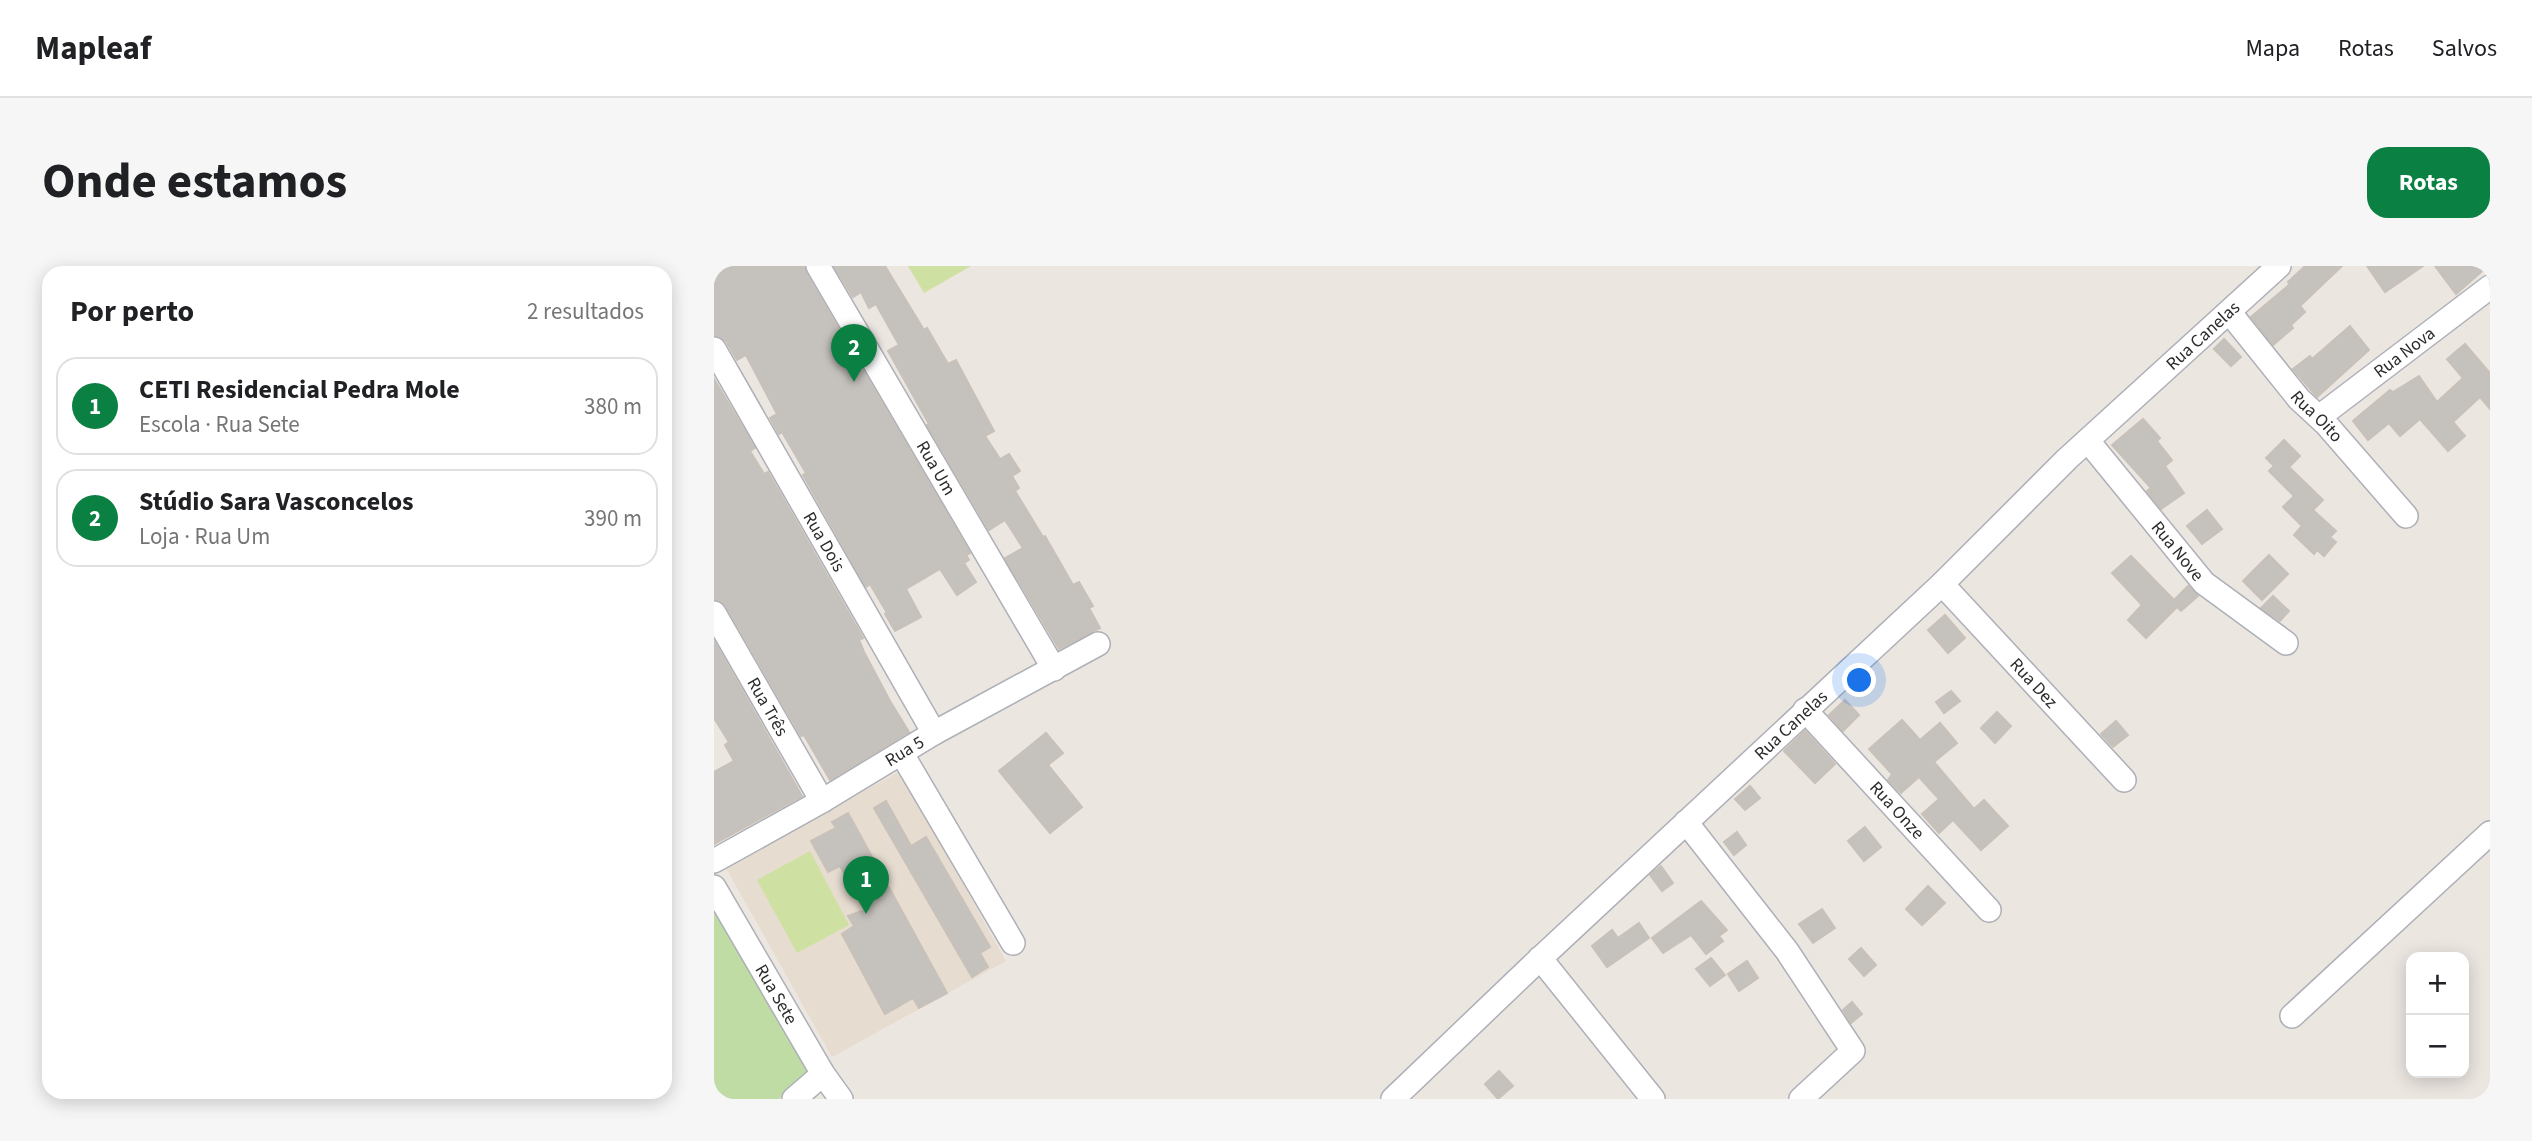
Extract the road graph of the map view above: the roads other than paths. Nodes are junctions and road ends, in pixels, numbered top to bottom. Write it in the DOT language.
graph roads {
  1 [pos="818,266"];
  2 [pos="2279,266"];
  3 [pos="2490,287"];
  4 [pos="2230,313"];
  5 [pos="714,349"];
  6 [pos="2319,417"];
  7 [pos="2088,441"];
  8 [pos="2406,516"];
  9 [pos="1942,584"];
  10 [pos="714,613"];
  11 [pos="2286,643"];
  12 [pos="1098,644"];
  13 [pos="1054,669"];
  14 [pos="1805,710"];
  15 [pos="934,733"];
  16 [pos="902,754"];
  17 [pos="2124,780"];
  18 [pos="822,801"];
  19 [pos="1686,822"];
  20 [pos="2490,833"];
  21 [pos="714,861"];
  22 [pos="714,887"];
  23 [pos="1989,910"];
  24 [pos="1013,943"];
  25 [pos="1540,958"];
  26 [pos="2292,1016"];
  27 [pos="823,1074"];
  28 [pos="1399,1097"];
  29 [pos="794,1099"];
  30 [pos="841,1099"];
  31 [pos="1653,1099"];
  32 [pos="1801,1099"];
  1 -- 13 [label="street, Rua Um"];
  2 -- 4 [label="street, Rua Canelas"];
  3 -- 6 [label="street, Rua Nova"];
  4 -- 6 [label="street, Rua Oito"];
  4 -- 7 [label="street, Rua Canelas"];
  5 -- 15 [label="street, Rua Dois"];
  6 -- 8 [label="street, Rua Oito"];
  7 -- 9 [label="street, Rua Canelas"];
  7 -- 11 [label="street, Rua Nove"];
  9 -- 14 [label="street, Rua Canelas"];
  9 -- 17 [label="street, Rua Dez"];
  10 -- 18 [label="street, Rua Três"];
  12 -- 13 [label="street, Rua 5"];
  13 -- 15 [label="street, Rua 5"];
  14 -- 19 [label="street, Rua Canelas"];
  14 -- 23 [label="street, Rua Onze"];
  15 -- 16 [label="street, Rua 5"];
  16 -- 18 [label="street, Rua 5"];
  16 -- 24 [label="street"];
  18 -- 21 [label="street, Rua 5"];
  19 -- 25 [label="street, Rua Canelas"];
  19 -- 32 [label="street"];
  20 -- 26 [label="street"];
  22 -- 27 [label="street, Rua Sete"];
  25 -- 28 [label="street, Rua Canelas"];
  25 -- 31 [label="street"];
  27 -- 29 [label="street"];
  27 -- 30 [label="street, Rua Sete"];
}
